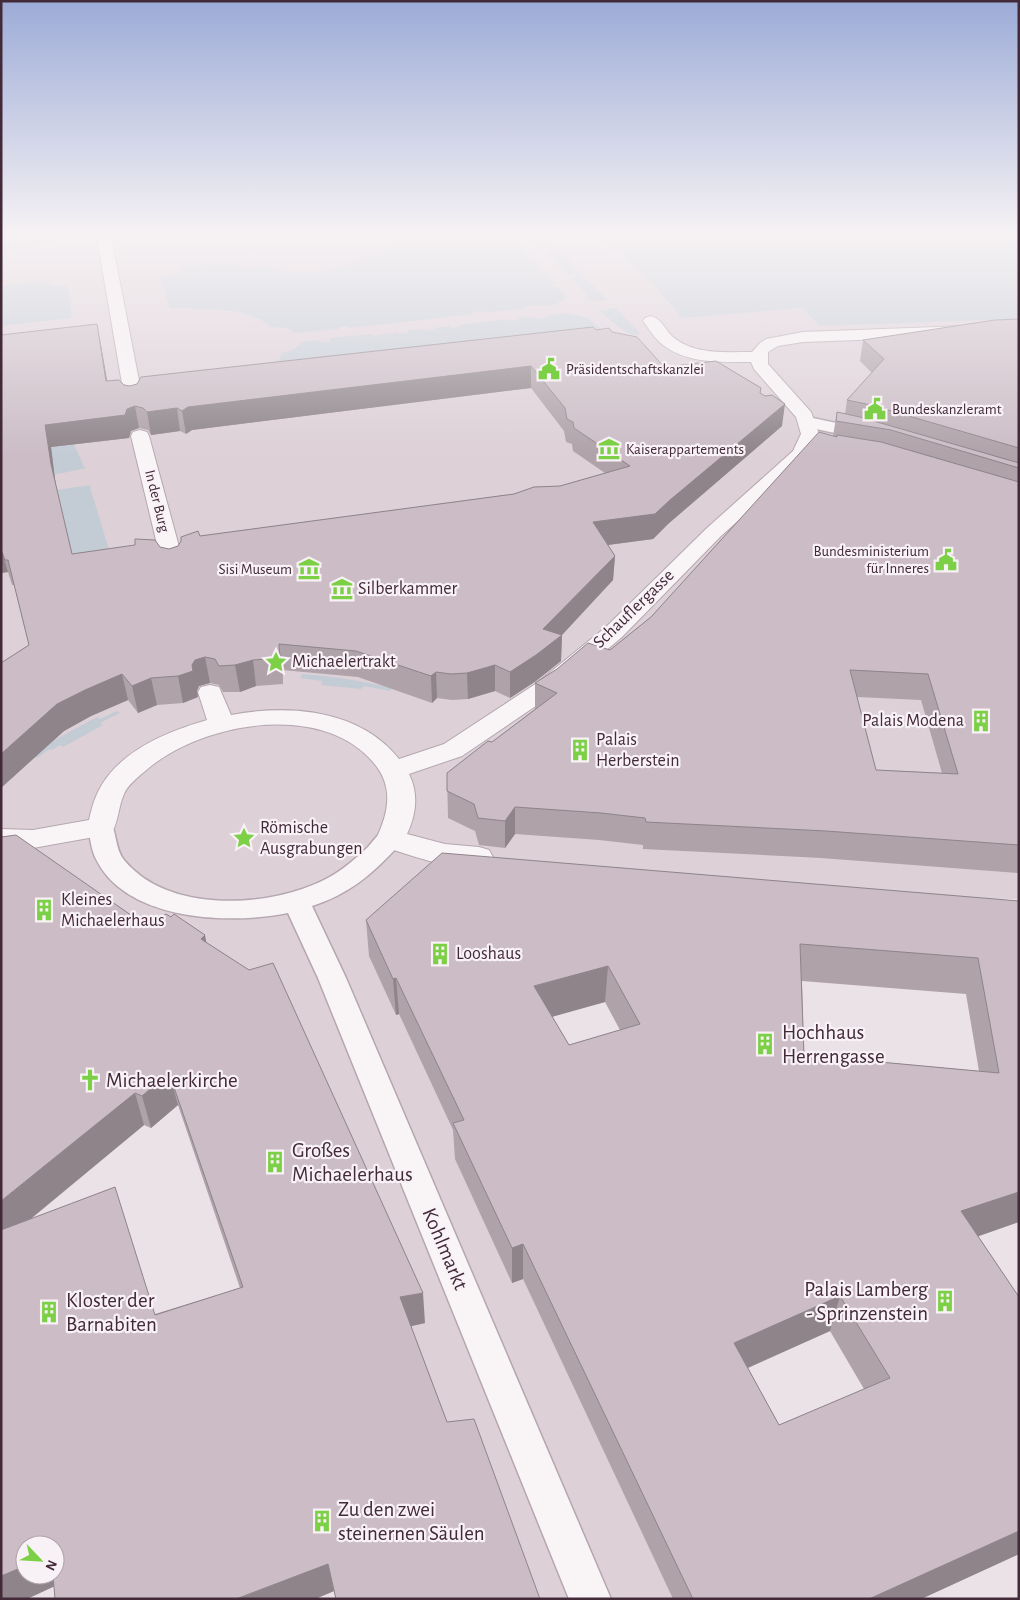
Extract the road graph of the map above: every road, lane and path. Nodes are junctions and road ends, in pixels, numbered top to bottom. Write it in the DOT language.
graph roads {
  1 [pos="117,307"];
  2 [pos="651,321"];
  3 [pos="1019,329"];
  4 [pos="757,357"];
  5 [pos="134,400"];
  6 [pos="808,422"];
  7 [pos="140,436"];
  8 [pos="885,440"];
  9 [pos="173,565"];
  10 [pos="210,692"];
  11 [pos="221,723"];
  12 [pos="395,770"];
  13 [pos="101,827"];
  14 [pos="1,838"];
  15 [pos="390,839"];
  16 [pos="502,859"];
  17 [pos="296,901"];
  18 [pos="590,1599"];
  1 -- 5 [label="street"];
  2 -- 4 [label="street"];
  3 -- 4 [label="street"];
  4 -- 6 [label="street"];
  6 -- 8 [label="street"];
  6 -- 12 [label="street, Schauflergasse"];
  7 -- 9 [label="street, In der Burg"];
  10 -- 11 [label="street"];
  11 -- 12 [label="street"];
  11 -- 13 [label="street"];
  12 -- 15 [label="street"];
  13 -- 14 [label="street"];
  13 -- 17 [label="street"];
  15 -- 16 [label="street"];
  15 -- 17 [label="street"];
  17 -- 18 [label="street, Kohlmarkt"];
}
